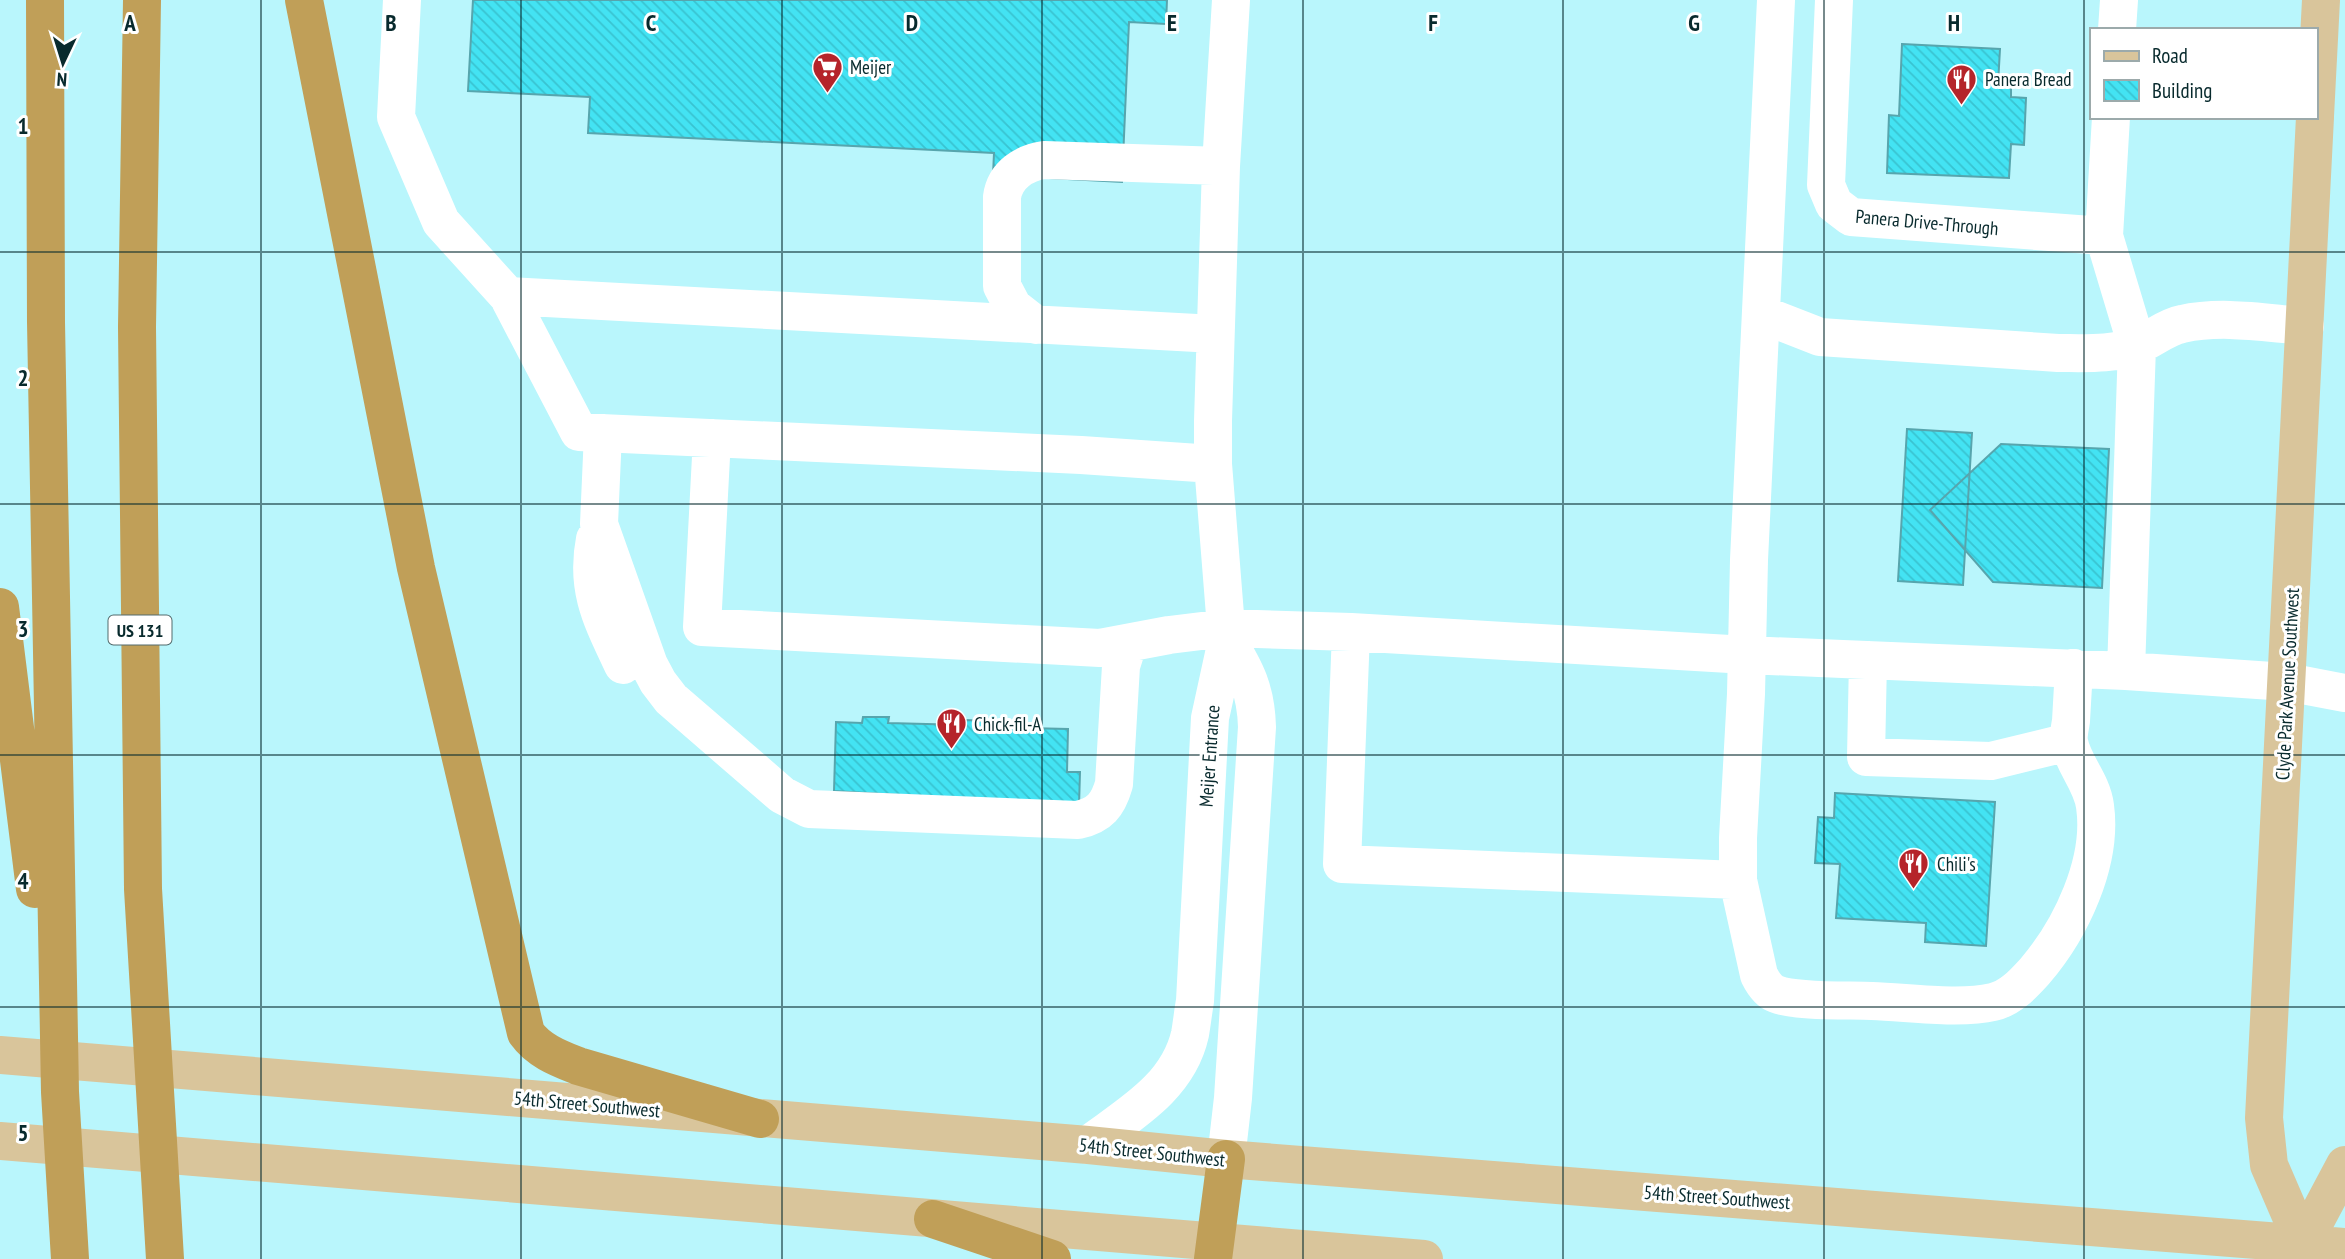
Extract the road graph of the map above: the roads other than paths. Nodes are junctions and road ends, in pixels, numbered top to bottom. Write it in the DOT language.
graph roads {
  1 [pos="45,0"];
  2 [pos="142,0"];
  3 [pos="304,0"];
  4 [pos="402,0"];
  5 [pos="1231,0"];
  6 [pos="1776,0"];
  7 [pos="1834,0"];
  8 [pos="2119,0"];
  9 [pos="2321,0"];
  10 [pos="2117,28"];
  11 [pos="2317,78"];
  12 [pos="2111,119"];
  13 [pos="2315,119"];
  14 [pos="1221,166"];
  15 [pos="2104,236"];
  16 [pos="508,296"];
  17 [pos="1761,314"];
  18 [pos="1036,325"];
  19 [pos="2305,326"];
  20 [pos="1215,334"];
  21 [pos="2137,346"];
  22 [pos="603,433"];
  23 [pos="712,438"];
  24 [pos="1213,464"];
  25 [pos="0,607"];
  26 [pos="1351,632"];
  27 [pos="1226,634"];
  28 [pos="1131,642"];
  29 [pos="1747,655"];
  30 [pos="1868,660"];
  31 [pos="2074,668"];
  32 [pos="2126,671"];
  33 [pos="2287,682"];
  34 [pos="2345,693"];
  35 [pos="2069,742"];
  36 [pos="1738,880"];
  37 [pos="143,889"];
  38 [pos="0,1055"];
  39 [pos="60,1092"];
  40 [pos="760,1119"];
  41 [pos="0,1140"];
  42 [pos="1087,1145"];
  43 [pos="1226,1159"];
  44 [pos="2345,1165"];
  45 [pos="933,1219"];
  46 [pos="2345,1247"];
  47 [pos="1214,1251"];
  48 [pos="2303,1252"];
  49 [pos="69,1259"];
  50 [pos="165,1259"];
  51 [pos="192,1259"];
  52 [pos="1052,1259"];
  53 [pos="1424,1259"];
  1 -- 39 [label="highway"];
  2 -- 37 [label="highway, US 131"];
  3 -- 40 [label="highway"];
  4 -- 16 [label="lane"];
  5 -- 14 [label="lane"];
  6 -- 17 [label="lane"];
  7 -- 15 [label="lane, Panera Drive-Through"];
  8 -- 10 [label="lane"];
  9 -- 11 [label="main road, Clyde Park Avenue Southwest"];
  12 -- 15 [label="lane"];
  13 -- 19 [label="main road, Clyde Park Avenue Southwest"];
  14 -- 18 [label="lane"];
  14 -- 20 [label="lane"];
  15 -- 21 [label="lane"];
  16 -- 18 [label="lane"];
  16 -- 22 [label="lane"];
  17 -- 21 [label="lane"];
  17 -- 29 [label="lane"];
  18 -- 20 [label="lane"];
  19 -- 21 [label="lane"];
  19 -- 33 [label="main road, Clyde Park Avenue Southwest"];
  20 -- 24 [label="lane"];
  21 -- 32 [label="lane"];
  22 -- 23 [label="lane"];
  22 -- 28 [label="lane"];
  23 -- 24 [label="lane"];
  23 -- 28 [label="lane"];
  24 -- 27 [label="lane"];
  25 -- 39 [label="highway"];
  26 -- 27 [label="lane"];
  26 -- 29 [label="lane"];
  26 -- 36 [label="lane"];
  27 -- 28 [label="lane"];
  27 -- 42 [label="lane, Meijer Entrance"];
  27 -- 43 [label="lane"];
  29 -- 30 [label="lane"];
  29 -- 36 [label="lane"];
  30 -- 31 [label="lane"];
  30 -- 35 [label="lane"];
  31 -- 32 [label="lane"];
  31 -- 35 [label="lane"];
  32 -- 33 [label="lane"];
  33 -- 34 [label="lane"];
  33 -- 48 [label="main road, Clyde Park Avenue Southwest"];
  35 -- 36 [label="lane"];
  37 -- 50 [label="highway, US 131"];
  37 -- 51 [label="highway"];
  38 -- 40 [label="main road, 54th Street Southwest"];
  39 -- 49 [label="highway"];
  40 -- 42 [label="main road, 54th Street Southwest"];
  41 -- 45 [label="main road"];
  42 -- 43 [label="main road, 54th Street Southwest"];
  43 -- 47 [label="highway"];
  43 -- 48 [label="main road, 54th Street Southwest"];
  44 -- 48 [label="main road"];
  45 -- 47 [label="main road"];
  45 -- 52 [label="highway"];
  46 -- 48 [label="main road, 54th Street Southwest"];
  47 -- 53 [label="main road"];
}
